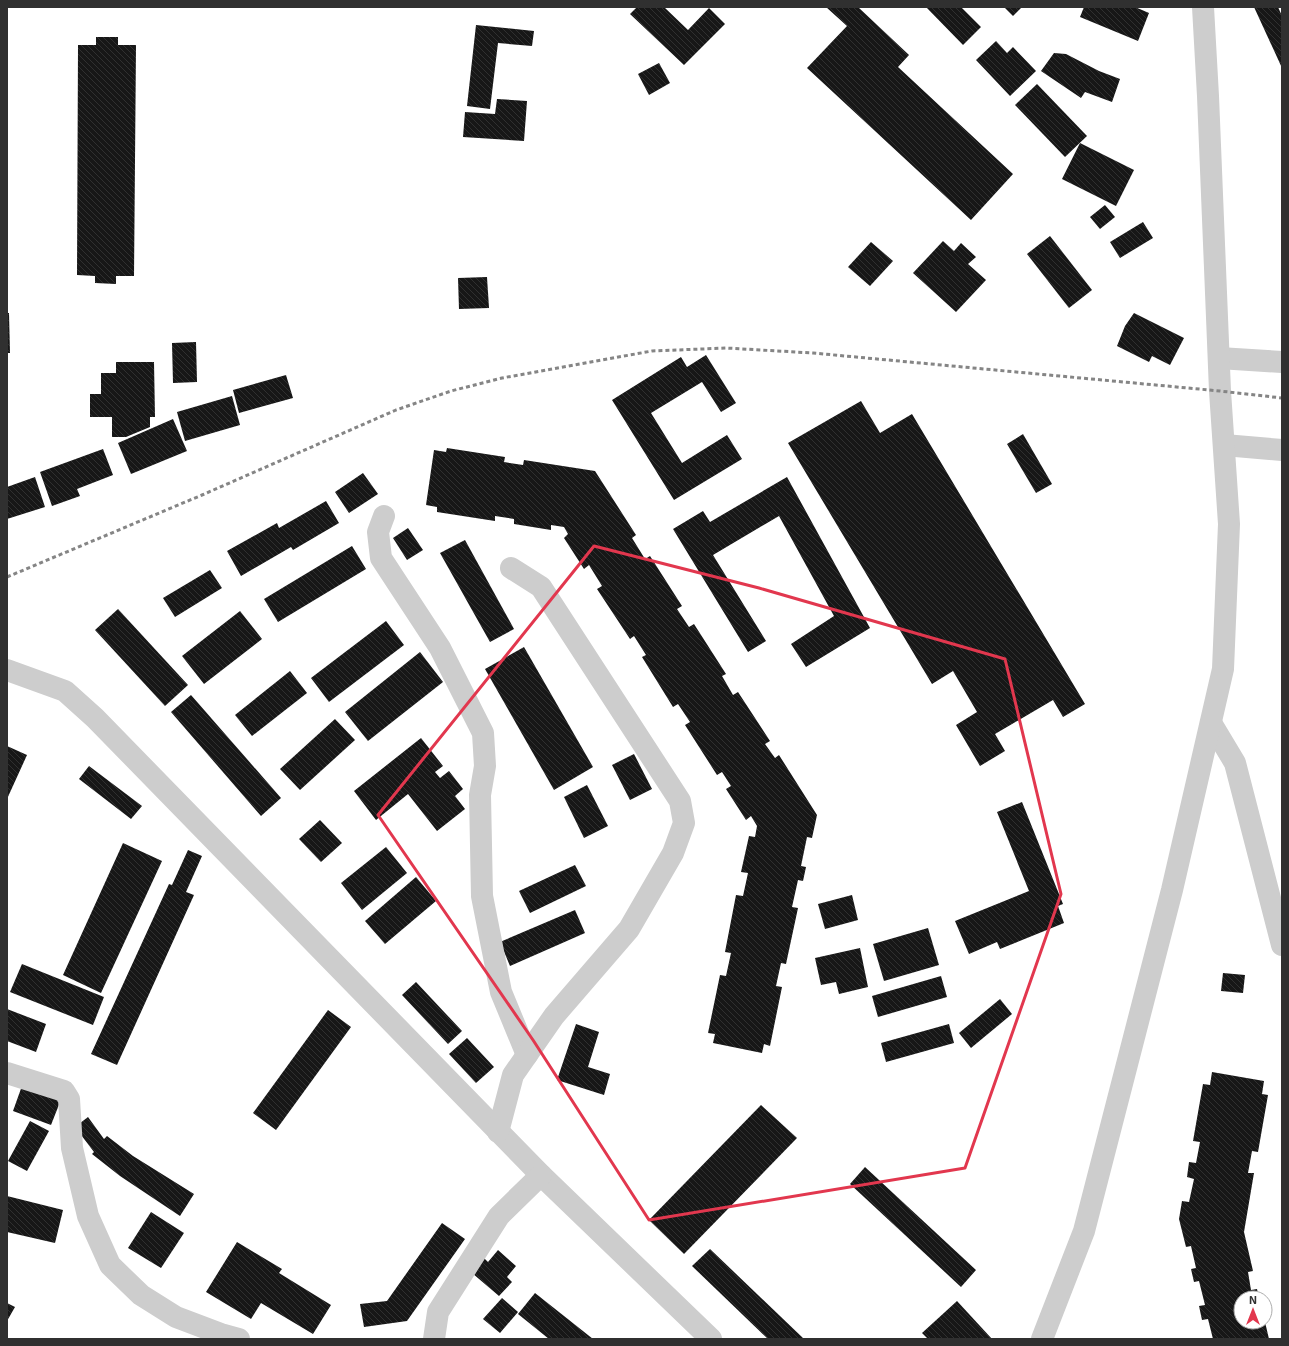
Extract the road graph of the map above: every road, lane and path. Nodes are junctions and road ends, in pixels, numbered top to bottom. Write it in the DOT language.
graph roads {
  1 [pos="1203,7"];
  2 [pos="1219,358"];
  3 [pos="1282,362"];
  4 [pos="1224,445"];
  5 [pos="1282,450"];
  6 [pos="384,516"];
  7 [pos="510,568"];
  8 [pos="7,670"];
  9 [pos="1211,723"];
  10 [pos="1282,945"];
  11 [pos="527,1055"];
  12 [pos="7,1074"];
  13 [pos="498,1132"];
  14 [pos="541,1175"];
  15 [pos="239,1339"];
  16 [pos="434,1339"];
  17 [pos="711,1339"];
  18 [pos="1042,1339"];
  1 -- 2 [label="street"];
  2 -- 3 [label="street"];
  2 -- 4 [label="street"];
  4 -- 5 [label="street"];
  4 -- 9 [label="street"];
  6 -- 11 [label="street"];
  7 -- 11 [label="street"];
  8 -- 13 [label="street"];
  9 -- 10 [label="street"];
  9 -- 18 [label="street"];
  11 -- 13 [label="street"];
  12 -- 15 [label="street"];
  13 -- 14 [label="street"];
  14 -- 16 [label="street"];
  14 -- 17 [label="street"];
}
